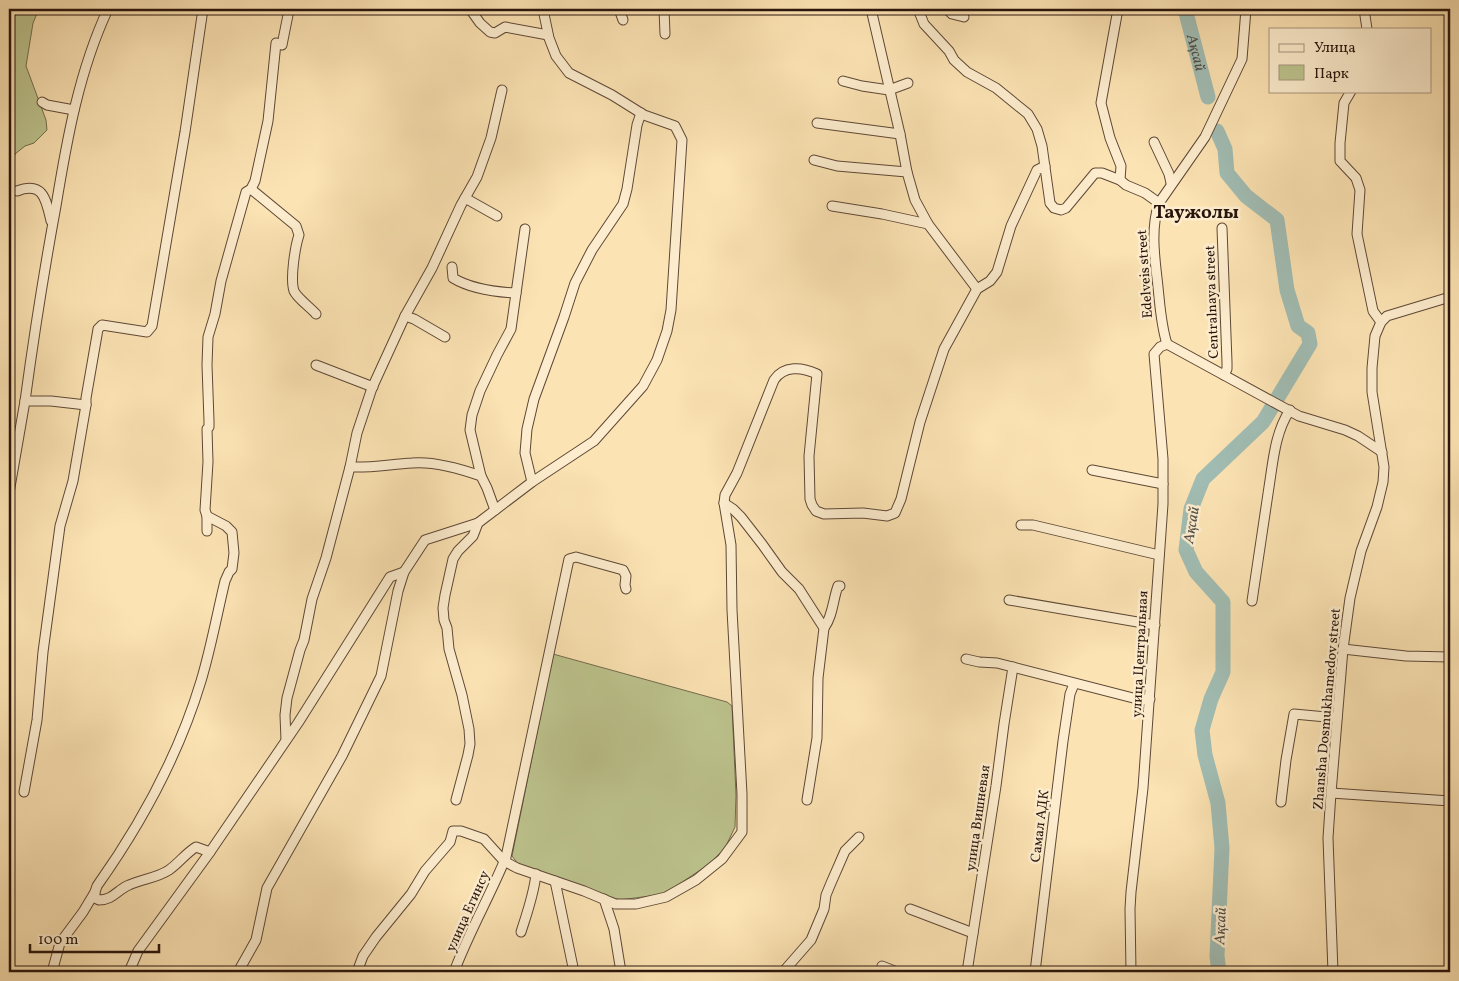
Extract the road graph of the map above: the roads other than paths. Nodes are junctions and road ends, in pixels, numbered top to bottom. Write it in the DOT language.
graph roads {
  1 [pos="108,9"];
  2 [pos="203,9"];
  3 [pos="470,9"];
  4 [pos="619,9"];
  5 [pos="664,9"];
  6 [pos="871,9"];
  7 [pos="918,9"];
  8 [pos="947,9"];
  9 [pos="1118,9"];
  10 [pos="1246,9"];
  11 [pos="1364,9"];
  12 [pos="289,10"];
  13 [pos="544,14"];
  14 [pos="964,17"];
  15 [pos="622,20"];
  16 [pos="1368,28"];
  17 [pos="665,34"];
  18 [pos="548,35"];
  19 [pos="843,81"];
  20 [pos="908,83"];
  21 [pos="502,90"];
  22 [pos="889,90"];
  23 [pos="1350,92"];
  24 [pos="42,102"];
  25 [pos="74,110"];
  26 [pos="641,113"];
  27 [pos="817,123"];
  28 [pos="900,134"];
  29 [pos="1154,142"];
  30 [pos="814,160"];
  31 [pos="1045,166"];
  32 [pos="907,172"];
  33 [pos="1120,180"];
  34 [pos="1171,183"];
  35 [pos="251,189"];
  36 [pos="17,191"];
  37 [pos="465,198"];
  38 [pos="1159,202"];
  39 [pos="832,206"];
  40 [pos="497,216"];
  41 [pos="928,224"];
  42 [pos="52,226"];
  43 [pos="1222,228"];
  44 [pos="524,229"];
  45 [pos="452,267"];
  46 [pos="977,290"];
  47 [pos="516,293"];
  48 [pos="1450,297"];
  49 [pos="316,314"];
  50 [pos="405,316"];
  51 [pos="1381,322"];
  52 [pos="445,337"];
  53 [pos="1167,344"];
  54 [pos="316,365"];
  55 [pos="1224,375"];
  56 [pos="373,387"];
  57 [pos="25,401"];
  58 [pos="86,405"];
  59 [pos="1287,409"];
  60 [pos="1382,452"];
  61 [pos="11,461"];
  62 [pos="350,467"];
  63 [pos="1092,470"];
  64 [pos="481,476"];
  65 [pos="532,482"];
  66 [pos="1163,484"];
  67 [pos="9,493"];
  68 [pos="724,504"];
  69 [pos="495,510"];
  70 [pos="207,516"];
  71 [pos="478,523"];
  72 [pos="1021,525"];
  73 [pos="206,530"];
  74 [pos="1159,555"];
  75 [pos="404,572"];
  76 [pos="840,586"];
  77 [pos="626,589"];
  78 [pos="1009,600"];
  79 [pos="1252,601"];
  80 [pos="1155,624"];
  81 [pos="824,628"];
  82 [pos="1343,649"];
  83 [pos="1450,657"];
  84 [pos="966,659"];
  85 [pos="1013,667"];
  86 [pos="1074,684"];
  87 [pos="1150,700"];
  88 [pos="1337,718"];
  89 [pos="286,740"];
  90 [pos="24,792"];
  91 [pos="1330,793"];
  92 [pos="456,800"];
  93 [pos="807,800"];
  94 [pos="1450,801"];
  95 [pos="1281,802"];
  96 [pos="859,837"];
  97 [pos="210,852"];
  98 [pos="504,861"];
  99 [pos="536,874"];
  100 [pos="555,881"];
  101 [pos="95,892"];
  102 [pos="102,900"];
  103 [pos="604,900"];
  104 [pos="86,906"];
  105 [pos="910,909"];
  106 [pos="521,932"];
  107 [pos="973,934"];
  108 [pos="882,966"];
  109 [pos="52,972"];
  110 [pos="128,972"];
  111 [pos="238,972"];
  112 [pos="357,972"];
  113 [pos="454,972"];
  114 [pos="574,972"];
  115 [pos="621,972"];
  116 [pos="783,972"];
  117 [pos="897,972"];
  118 [pos="967,972"];
  119 [pos="1035,972"];
  120 [pos="1131,972"];
  121 [pos="1333,972"];
  1 -- 25 [label="street"];
  2 -- 58 [label="street"];
  3 -- 18 [label="street"];
  4 -- 15 [label="street"];
  5 -- 17 [label="street"];
  6 -- 22 [label="street"];
  7 -- 31 [label="street"];
  8 -- 14 [label="street"];
  9 -- 33 [label="street"];
  10 -- 34 [label="street"];
  11 -- 16 [label="street"];
  12 -- 35 [label="street"];
  13 -- 18 [label="street"];
  18 -- 26 [label="street"];
  19 -- 22 [label="street"];
  20 -- 22 [label="street"];
  21 -- 37 [label="street"];
  22 -- 28 [label="street"];
  23 -- 51 [label="street"];
  24 -- 25 [label="street"];
  25 -- 42 [label="street"];
  26 -- 65 [label="street"];
  26 -- 65 [label="street"];
  27 -- 28 [label="street"];
  28 -- 32 [label="street"];
  29 -- 34 [label="street"];
  30 -- 32 [label="street"];
  31 -- 33 [label="street"];
  31 -- 46 [label="street"];
  32 -- 41 [label="street"];
  33 -- 38 [label="street"];
  34 -- 38 [label="street"];
  35 -- 49 [label="street"];
  35 -- 70 [label="street"];
  36 -- 42 [label="street"];
  37 -- 40 [label="street"];
  37 -- 50 [label="street"];
  38 -- 53 [label="street, Edelveis street"];
  39 -- 41 [label="street"];
  41 -- 46 [label="street"];
  42 -- 57 [label="street"];
  43 -- 55 [label="street, Centralnaya street"];
  44 -- 47 [label="street"];
  45 -- 47 [label="street"];
  46 -- 68 [label="street"];
  47 -- 64 [label="street"];
  48 -- 51 [label="street"];
  50 -- 52 [label="street"];
  50 -- 56 [label="street"];
  51 -- 60 [label="street, Zhansha Dosmukhamedov street"];
  53 -- 55 [label="street"];
  53 -- 66 [label="street, улица Центральная"];
  54 -- 56 [label="street"];
  55 -- 59 [label="street"];
  56 -- 62 [label="street"];
  57 -- 58 [label="street"];
  57 -- 61 [label="street"];
  58 -- 90 [label="street"];
  59 -- 60 [label="street"];
  59 -- 79 [label="street"];
  60 -- 82 [label="street, Zhansha Dosmukhamedov street"];
  61 -- 67 [label="street"];
  62 -- 64 [label="street"];
  62 -- 89 [label="street"];
  63 -- 66 [label="street"];
  64 -- 69 [label="street"];
  65 -- 69 [label="street"];
  66 -- 74 [label="street, улица Центральная"];
  68 -- 81 [label="street"];
  68 -- 103 [label="street"];
  69 -- 71 [label="street"];
  70 -- 73 [label="street"];
  70 -- 101 [label="street"];
  71 -- 75 [label="street"];
  71 -- 92 [label="street"];
  72 -- 74 [label="street"];
  74 -- 80 [label="street, улица Центральная"];
  75 -- 89 [label="street"];
  75 -- 111 [label="street"];
  76 -- 81 [label="street"];
  77 -- 98 [label="street, улица Егинсу"];
  78 -- 80 [label="street"];
  80 -- 87 [label="street, улица Центральная"];
  81 -- 93 [label="street"];
  82 -- 83 [label="street"];
  82 -- 88 [label="street, Zhansha Dosmukhamedov street"];
  84 -- 85 [label="street"];
  85 -- 86 [label="street"];
  85 -- 107 [label="street, улица Вишневая"];
  86 -- 87 [label="street"];
  86 -- 119 [label="street, Самал АДК"];
  87 -- 120 [label="street, улица Центральная"];
  88 -- 91 [label="street, Zhansha Dosmukhamedov street"];
  88 -- 95 [label="street"];
  89 -- 97 [label="street"];
  91 -- 94 [label="street"];
  91 -- 121 [label="street, Zhansha Dosmukhamedov street"];
  96 -- 116 [label="street"];
  97 -- 102 [label="street"];
  97 -- 110 [label="street"];
  98 -- 99 [label="street"];
  98 -- 112 [label="street"];
  98 -- 113 [label="street, улица Егинсу"];
  99 -- 100 [label="street"];
  99 -- 106 [label="street"];
  100 -- 103 [label="street"];
  100 -- 114 [label="street"];
  101 -- 102 [label="street"];
  101 -- 104 [label="street"];
  102 -- 104 [label="street"];
  103 -- 115 [label="street"];
  104 -- 109 [label="street"];
  105 -- 107 [label="street"];
  107 -- 118 [label="street, улица Вишневая"];
  108 -- 117 [label="street"];
}
